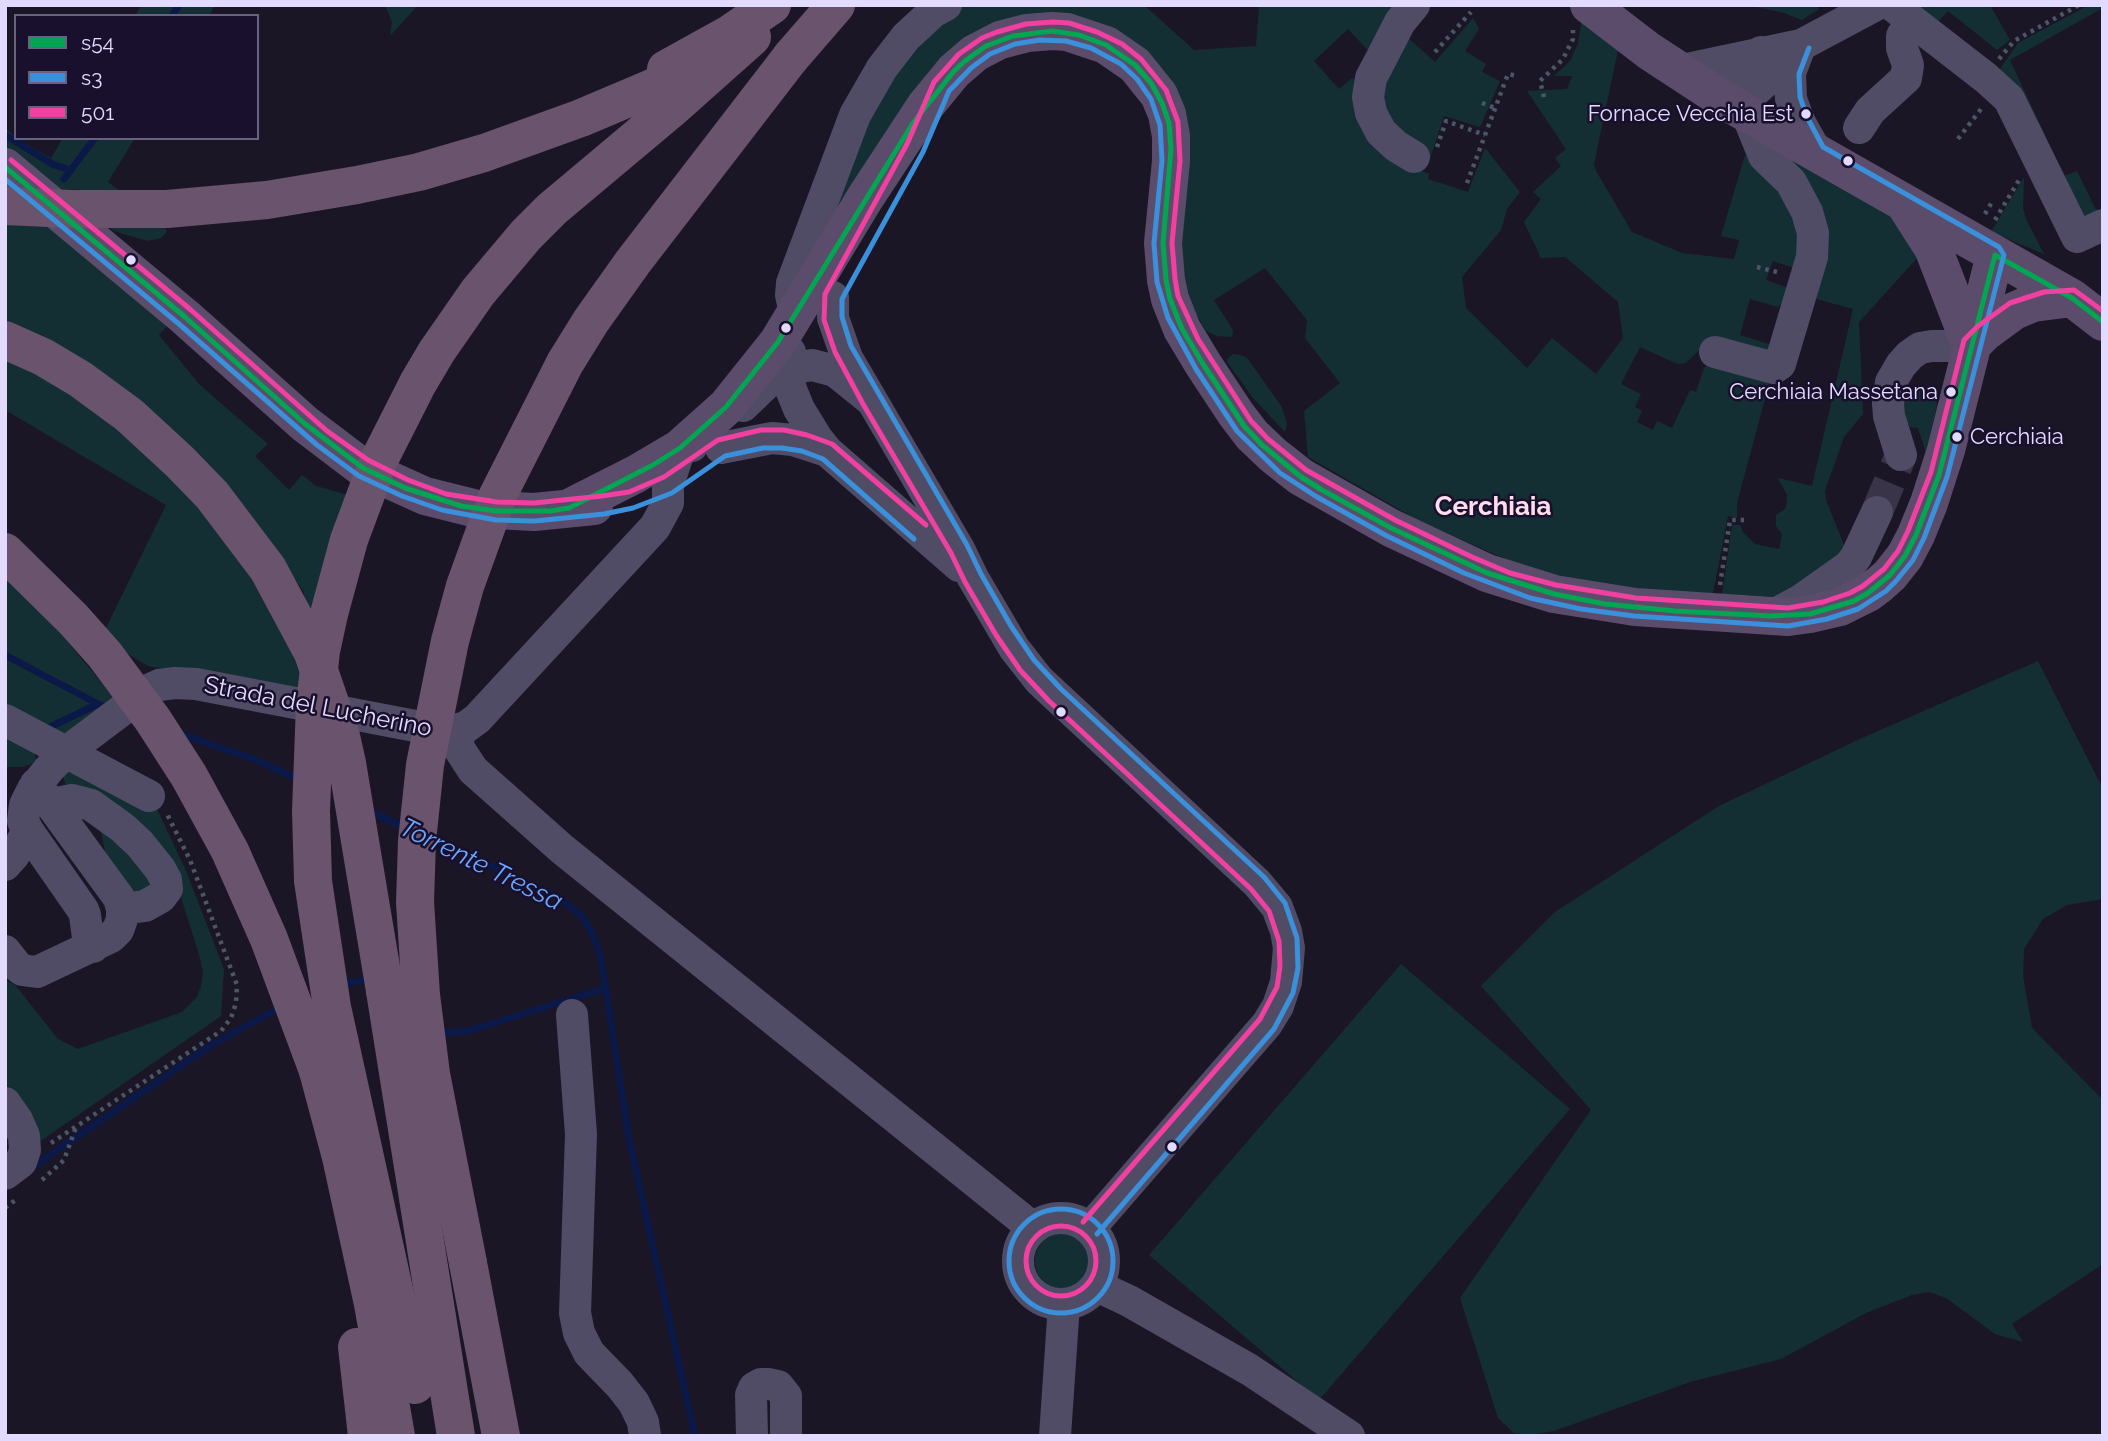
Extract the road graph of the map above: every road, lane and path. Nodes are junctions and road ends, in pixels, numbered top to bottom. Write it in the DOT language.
graph roads {
  1 [pos="798,5"];
  2 [pos="836,5"];
  3 [pos="946,5"];
  4 [pos="1414,5"];
  5 [pos="1876,5"];
  6 [pos="2079,5"];
  7 [pos="1471,12"];
  8 [pos="1904,14"];
  9 [pos="1581,15"];
  10 [pos="762,21"];
  11 [pos="1801,45"];
  12 [pos="1435,52"];
  13 [pos="1761,52"];
  14 [pos="1678,71"];
  15 [pos="1518,76"];
  16 [pos="1986,78"];
  17 [pos="942,86"];
  18 [pos="1544,97"];
  19 [pos="1482,103"];
  20 [pos="1495,108"];
  21 [pos="1737,108"];
  22 [pos="1981,109"];
  23 [pos="1464,128"];
  24 [pos="1859,128"];
  25 [pos="1485,135"];
  26 [pos="1958,139"];
  27 [pos="2034,151"];
  28 [pos="1817,153"];
  29 [pos="1414,157"];
  30 [pos="5,167"];
  31 [pos="1467,183"];
  32 [pos="865,198"];
  33 [pos="1903,203"];
  34 [pos="5,205"];
  35 [pos="2090,231"];
  36 [pos="1993,240"];
  37 [pos="833,297"];
  38 [pos="2071,298"];
  39 [pos="795,313"];
  40 [pos="2103,322"];
  41 [pos="5,340"];
  42 [pos="1971,346"];
  43 [pos="1714,352"];
  44 [pos="789,369"];
  45 [pos="871,400"];
  46 [pos="680,448"];
  47 [pos="721,448"];
  48 [pos="827,451"];
  49 [pos="1901,455"];
  50 [pos="652,479"];
  51 [pos="1877,512"];
  52 [pos="1744,520"];
  53 [pos="5,552"];
  54 [pos="5,566"];
  55 [pos="973,578"];
  56 [pos="1715,614"];
  57 [pos="1771,616"];
  58 [pos="5,720"];
  59 [pos="459,730"];
  60 [pos="76,745"];
  61 [pos="149,796"];
  62 [pos="21,809"];
  63 [pos="5,865"];
  64 [pos="122,909"];
  65 [pos="93,947"];
  66 [pos="5,951"];
  67 [pos="572,1015"];
  68 [pos="311,1073"];
  69 [pos="5,1103"];
  70 [pos="13,1168"];
  71 [pos="1033,1228"];
  72 [pos="1090,1228"];
  73 [pos="1097,1286"];
  74 [pos="1064,1304"];
  75 [pos="481,1333"];
  76 [pos="367,1436"];
  77 [pos="396,1436"];
  78 [pos="423,1436"];
  79 [pos="456,1436"];
  80 [pos="488,1436"];
  81 [pos="501,1436"];
  82 [pos="645,1436"];
  83 [pos="752,1436"];
  84 [pos="786,1436"];
  85 [pos="1055,1436"];
  86 [pos="1349,1436"];
  1 -- 10 [label="highway"];
  2 -- 75 [label="highway, bridge"];
  3 -- 39 [label="street"];
  4 -- 29 [label="street"];
  5 -- 11 [label="street"];
  6 -- 16 [label="path"];
  7 -- 12 [label="path"];
  8 -- 16 [label="street"];
  8 -- 24 [label="street"];
  9 -- 14 [label="main road"];
  9 -- 18 [label="path"];
  10 -- 34 [label="highway, bridge"];
  10 -- 78 [label="highway, bridge"];
  11 -- 13 [label="street"];
  11 -- 21 [label="street"];
  11 -- 28 [label="street"];
  13 -- 14 [label="street"];
  13 -- 21 [label="street"];
  14 -- 21 [label="main road"];
  15 -- 20 [label="path"];
  16 -- 27 [label="street"];
  17 -- 32 [label="main road"];
  17 -- 37 [label="main road"];
  17 -- 56 [label="main road"];
  19 -- 20 [label="path"];
  20 -- 25 [label="path"];
  21 -- 28 [label="main road"];
  21 -- 43 [label="street"];
  22 -- 26 [label="path"];
  23 -- 25 [label="path"];
  25 -- 31 [label="path"];
  27 -- 35 [label="street"];
  27 -- 36 [label="path"];
  28 -- 33 [label="main road"];
  30 -- 50 [label="main road"];
  32 -- 39 [label="main road"];
  32 -- 44 [label="street"];
  33 -- 36 [label="main road"];
  33 -- 42 [label="main road"];
  36 -- 38 [label="main road"];
  36 -- 42 [label="main road"];
  37 -- 44 [label="main road"];
  37 -- 45 [label="street"];
  38 -- 40 [label="main road"];
  38 -- 42 [label="main road"];
  39 -- 46 [label="main road"];
  41 -- 79 [label="highway, bridge"];
  42 -- 49 [label="street"];
  42 -- 57 [label="main road"];
  44 -- 45 [label="street"];
  44 -- 46 [label="street"];
  44 -- 47 [label="main road"];
  44 -- 48 [label="street"];
  45 -- 55 [label="street"];
  46 -- 50 [label="main road"];
  47 -- 48 [label="street"];
  47 -- 50 [label="main road"];
  48 -- 55 [label="street"];
  50 -- 59 [label="street, Strada del Lucherino"];
  51 -- 57 [label="street"];
  52 -- 56 [label="path"];
  53 -- 68 [label="highway, bridge"];
  54 -- 68 [label="highway"];
  55 -- 72 [label="street"];
  56 -- 57 [label="main road"];
  58 -- 60 [label="street"];
  59 -- 60 [label="street, Strada del Lucherino"];
  59 -- 71 [label="street"];
  60 -- 61 [label="street"];
  60 -- 62 [label="street, Strada del Lucherino"];
  61 -- 70 [label="path"];
  62 -- 63 [label="street, Strada del Lucherino"];
  62 -- 64 [label="street"];
  62 -- 64 [label="street"];
  62 -- 65 [label="street"];
  64 -- 65 [label="street"];
  65 -- 66 [label="street"];
  67 -- 82 [label="street"];
  68 -- 76 [label="highway"];
  68 -- 77 [label="highway"];
  69 -- 70 [label="street"];
  71 -- 72 [label="street"];
  71 -- 74 [label="street"];
  72 -- 73 [label="street"];
  73 -- 74 [label="street"];
  73 -- 86 [label="street"];
  74 -- 85 [label="street"];
  75 -- 80 [label="highway"];
  75 -- 81 [label="highway"];
  83 -- 84 [label="street"];
}
